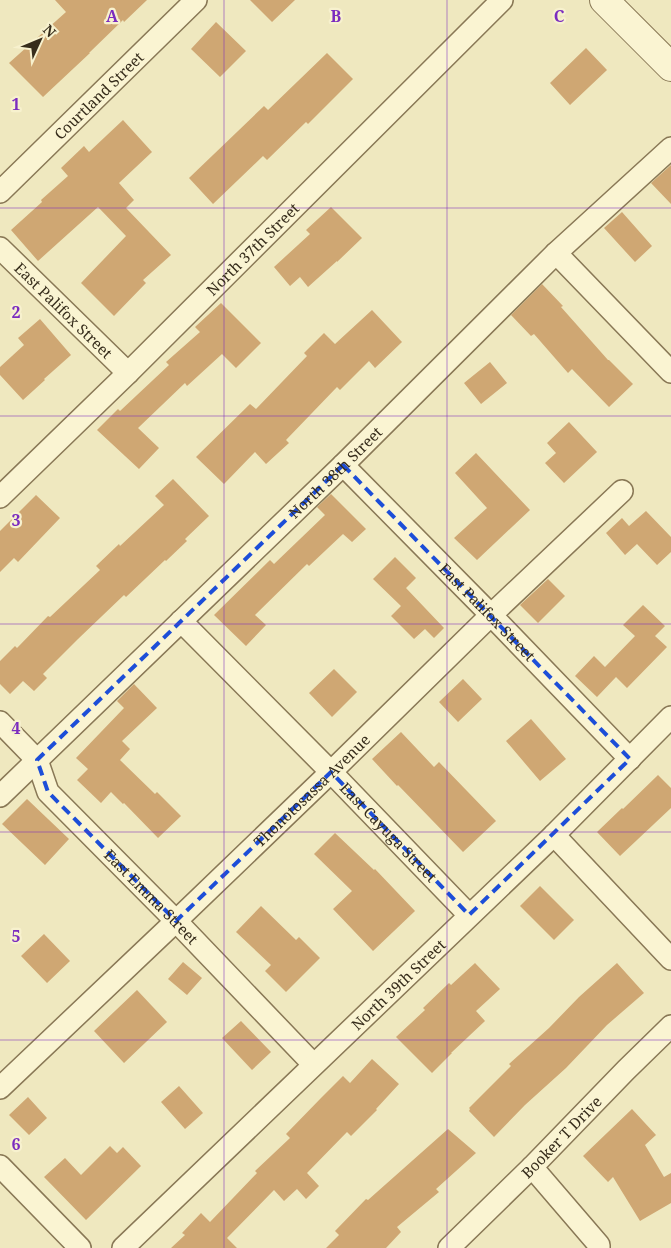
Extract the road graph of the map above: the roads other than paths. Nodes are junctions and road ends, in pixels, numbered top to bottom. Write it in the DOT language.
graph roads {
  1 [pos="196,0"];
  2 [pos="502,0"];
  3 [pos="604,0"];
  4 [pos="671,68"];
  5 [pos="671,148"];
  6 [pos="0,192"];
  7 [pos="0,248"];
  8 [pos="556,253"];
  9 [pos="671,372"];
  10 [pos="128,373"];
  11 [pos="343,465"];
  12 [pos="622,491"];
  13 [pos="0,497"];
  14 [pos="491,615"];
  15 [pos="181,621"];
  16 [pos="671,717"];
  17 [pos="0,722"];
  18 [pos="37,760"];
  19 [pos="630,760"];
  20 [pos="331,772"];
  21 [pos="0,796"];
  22 [pos="554,835"];
  23 [pos="469,915"];
  24 [pos="176,921"];
  25 [pos="671,959"];
  26 [pos="671,1026"];
  27 [pos="313,1064"];
  28 [pos="0,1088"];
  29 [pos="0,1166"];
  30 [pos="532,1168"];
  31 [pos="80,1248"];
  32 [pos="123,1248"];
  33 [pos="449,1248"];
  34 [pos="599,1248"];
  1 -- 6 [label="street, Courtland Street"];
  2 -- 10 [label="street, North 37th Street"];
  3 -- 4 [label="street"];
  5 -- 8 [label="street, North 38th Street"];
  7 -- 10 [label="street, East Palifox Street"];
  8 -- 9 [label="street"];
  8 -- 11 [label="street, North 38th Street"];
  10 -- 13 [label="street, North 37th Street"];
  11 -- 14 [label="street, East Palifox Street"];
  11 -- 15 [label="street, North 38th Street"];
  12 -- 14 [label="street, Thonotosassa Avenue"];
  14 -- 19 [label="street, East Palifox Street"];
  14 -- 20 [label="street, Thonotosassa Avenue"];
  15 -- 18 [label="street, North 38th Street"];
  15 -- 20 [label="street, East Cayuga Street"];
  16 -- 19 [label="street, North 39th Street"];
  17 -- 18 [label="street, East Emma Street"];
  18 -- 21 [label="street, North 38th Street"];
  18 -- 24 [label="street, East Emma Street"];
  19 -- 22 [label="street, North 39th Street"];
  20 -- 23 [label="street, East Cayuga Street"];
  20 -- 24 [label="street, Thonotosassa Avenue"];
  22 -- 23 [label="street, North 39th Street"];
  22 -- 25 [label="street"];
  23 -- 27 [label="street, North 39th Street"];
  24 -- 27 [label="street, East Emma Street"];
  24 -- 28 [label="street, Thonotosassa Avenue"];
  26 -- 30 [label="street, Booker T Drive"];
  27 -- 32 [label="street, North 39th Street"];
  29 -- 31 [label="street"];
  30 -- 33 [label="street, Booker T Drive"];
  30 -- 34 [label="street"];
}
